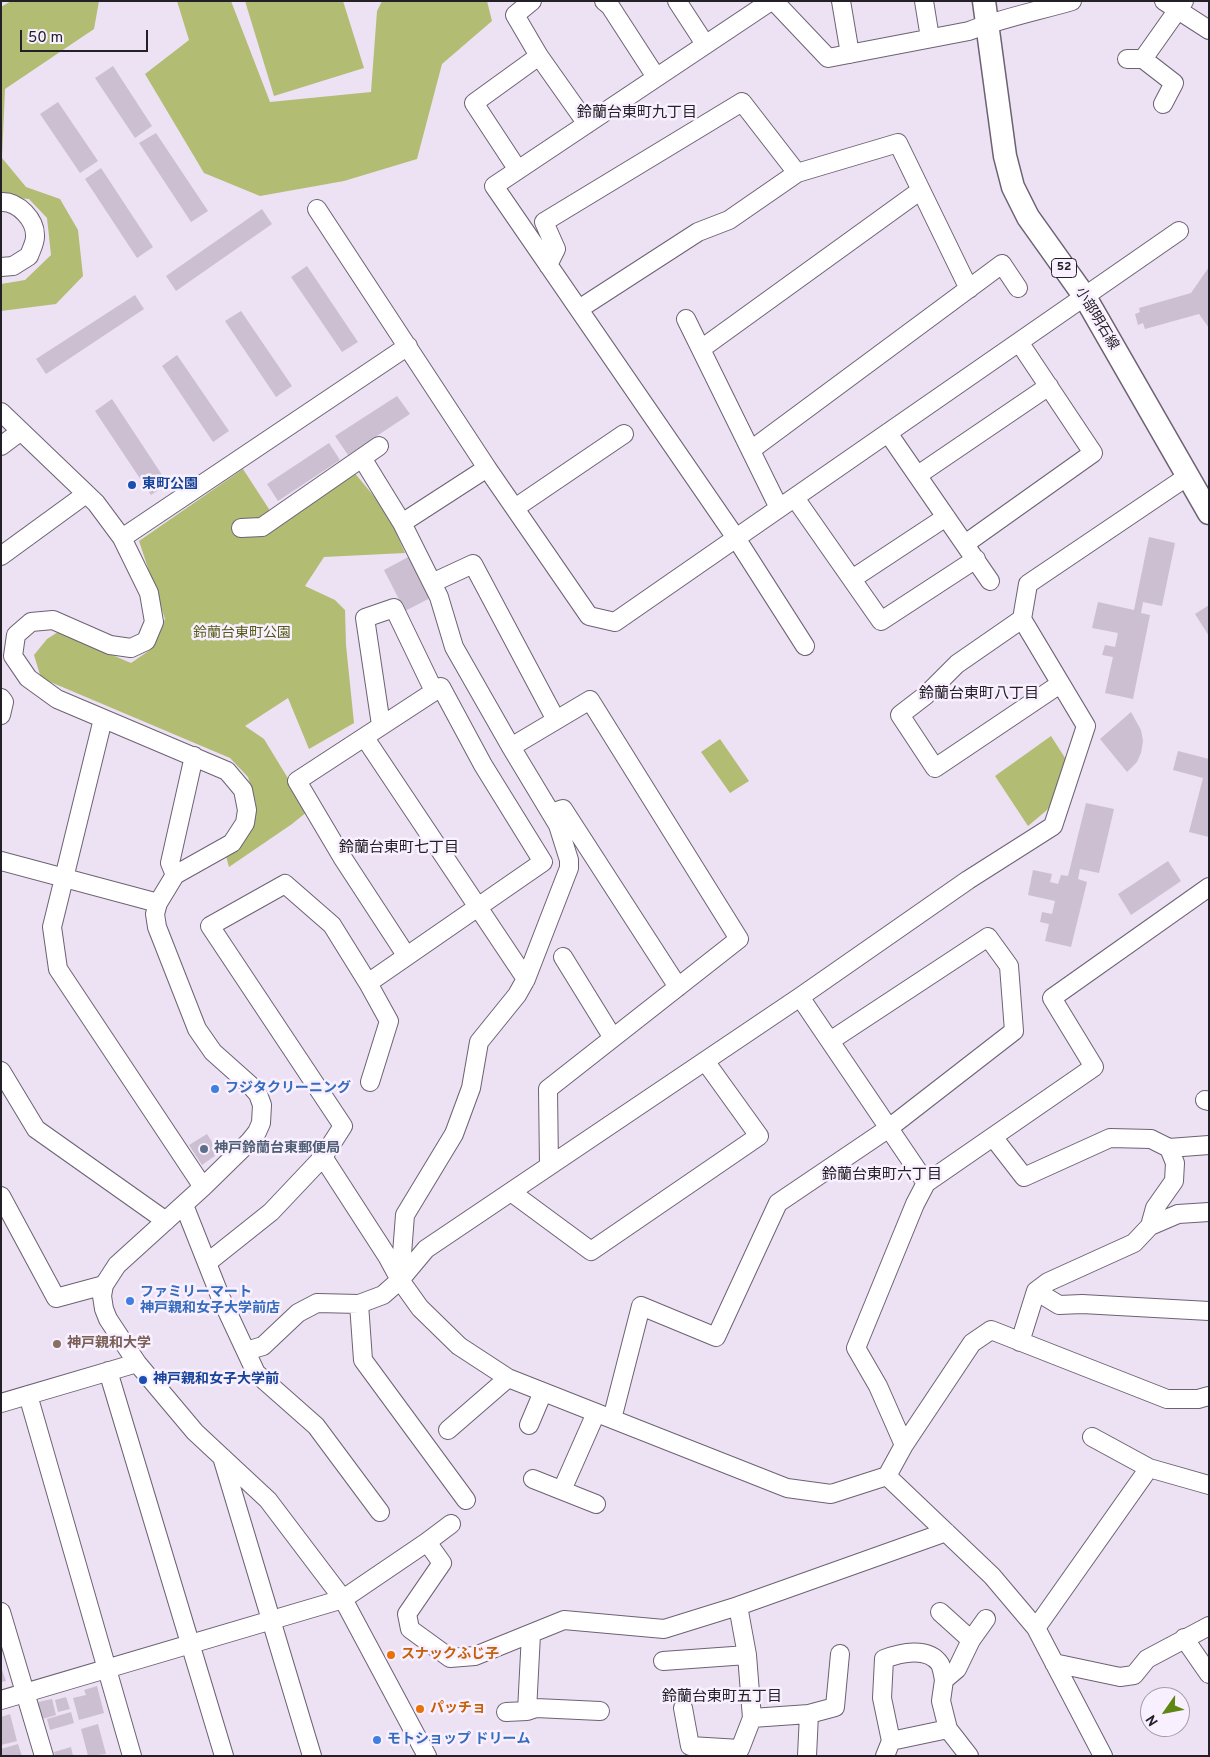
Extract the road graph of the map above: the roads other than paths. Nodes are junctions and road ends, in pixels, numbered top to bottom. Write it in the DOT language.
graph roads {
  1 [pos="532,1"];
  2 [pos="604,1"];
  3 [pos="677,1"];
  4 [pos="773,1"];
  5 [pos="841,1"];
  6 [pos="924,1"];
  7 [pos="984,1"];
  8 [pos="1072,1"];
  9 [pos="1175,4"];
  10 [pos="988,24"];
  11 [pos="1209,30"];
  12 [pos="930,38"];
  13 [pos="705,44"];
  14 [pos="850,54"];
  15 [pos="539,56"];
  16 [pos="656,77"];
  17 [pos="1163,104"];
  18 [pos="587,124"];
  19 [pos="518,170"];
  20 [pos="797,173"];
  21 [pos="921,190"];
  22 [pos="1,202"];
  23 [pos="317,209"];
  24 [pos="1180,231"];
  25 [pos="548,265"];
  26 [pos="1,267"];
  27 [pos="1018,288"];
  28 [pos="969,289"];
  29 [pos="1085,297"];
  30 [pos="578,309"];
  31 [pos="686,318"];
  32 [pos="1019,342"];
  33 [pos="408,346"];
  34 [pos="701,349"];
  35 [pos="1049,386"];
  36 [pos="1,412"];
  37 [pos="21,431"];
  38 [pos="888,433"];
  39 [pos="624,434"];
  40 [pos="1,446"];
  41 [pos="379,446"];
  42 [pos="751,450"];
  43 [pos="362,458"];
  44 [pos="487,468"];
  45 [pos="918,475"];
  46 [pos="1188,476"];
  47 [pos="86,494"];
  48 [pos="795,498"];
  49 [pos="515,508"];
  50 [pos="779,508"];
  51 [pos="1209,513"];
  52 [pos="946,517"];
  53 [pos="402,523"];
  54 [pos="241,528"];
  55 [pos="122,538"];
  56 [pos="736,538"];
  57 [pos="965,544"];
  58 [pos="1,556"];
  59 [pos="976,559"];
  60 [pos="852,579"];
  61 [pos="990,580"];
  62 [pos="432,583"];
  63 [pos="1022,619"];
  64 [pos="805,646"];
  65 [pos="7,661"];
  66 [pos="1060,684"];
  67 [pos="434,691"];
  68 [pos="1,698"];
  69 [pos="1,715"];
  70 [pos="103,718"];
  71 [pos="556,720"];
  72 [pos="381,725"];
  73 [pos="365,738"];
  74 [pos="511,747"];
  75 [pos="194,756"];
  76 [pos="551,813"];
  77 [pos="1,861"];
  78 [pos="175,874"];
  79 [pos="64,878"];
  80 [pos="1209,887"];
  81 [pos="158,903"];
  82 [pos="478,908"];
  83 [pos="406,955"];
  84 [pos="563,957"];
  85 [pos="526,979"];
  86 [pos="368,983"];
  87 [pos="678,987"];
  88 [pos="800,997"];
  89 [pos="614,1038"];
  90 [pos="830,1041"];
  91 [pos="705,1061"];
  92 [pos="1,1071"];
  93 [pos="370,1082"];
  94 [pos="889,1128"];
  95 [pos="992,1137"];
  96 [pos="1209,1145"];
  97 [pos="1169,1148"];
  98 [pos="323,1157"];
  99 [pos="549,1166"];
  100 [pos="926,1183"];
  101 [pos="203,1187"];
  102 [pos="511,1192"];
  103 [pos="1,1196"];
  104 [pos="184,1205"];
  105 [pos="1209,1212"];
  106 [pos="166,1221"];
  107 [pos="1150,1226"];
  108 [pos="207,1263"];
  109 [pos="400,1280"];
  110 [pos="104,1285"];
  111 [pos="1036,1291"];
  112 [pos="359,1304"];
  113 [pos="1209,1311"];
  114 [pos="1020,1342"];
  115 [pos="246,1352"];
  116 [pos="137,1363"];
  117 [pos="108,1371"];
  118 [pos="508,1378"];
  119 [pos="543,1392"];
  120 [pos="28,1395"];
  121 [pos="1209,1396"];
  122 [pos="1,1403"];
  123 [pos="604,1416"];
  124 [pos="529,1424"];
  125 [pos="448,1430"];
  126 [pos="1092,1437"];
  127 [pos="904,1445"];
  128 [pos="222,1456"];
  129 [pos="1149,1468"];
  130 [pos="886,1476"];
  131 [pos="533,1479"];
  132 [pos="1209,1485"];
  133 [pos="562,1490"];
  134 [pos="466,1500"];
  135 [pos="596,1504"];
  136 [pos="380,1512"];
  137 [pos="451,1524"];
  138 [pos="946,1532"];
  139 [pos="428,1542"];
  140 [pos="343,1599"];
  141 [pos="738,1606"];
  142 [pos="1,1612"];
  143 [pos="940,1612"];
  144 [pos="270,1620"];
  145 [pos="986,1620"];
  146 [pos="1209,1626"];
  147 [pos="1036,1628"];
  148 [pos="531,1634"];
  149 [pos="1184,1638"];
  150 [pos="971,1640"];
  151 [pos="191,1644"];
  152 [pos="840,1654"];
  153 [pos="747,1655"];
  154 [pos="663,1662"];
  155 [pos="1054,1663"];
  156 [pos="106,1669"];
  157 [pos="1209,1674"];
  158 [pos="944,1680"];
  159 [pos="25,1693"];
  160 [pos="1,1700"];
  161 [pos="682,1708"];
  162 [pos="527,1711"];
  163 [pos="600,1711"];
  164 [pos="506,1712"];
  165 [pos="809,1714"];
  166 [pos="752,1718"];
  167 [pos="948,1729"];
  168 [pos="888,1748"];
  169 [pos="44,1756"];
  170 [pos="132,1756"];
  171 [pos="224,1756"];
  172 [pos="312,1756"];
  173 [pos="427,1756"];
  174 [pos="807,1756"];
  175 [pos="969,1756"];
  176 [pos="1103,1756"];
  1 -- 15 [label="street"];
  2 -- 16 [label="street"];
  3 -- 13 [label="street"];
  4 -- 13 [label="street"];
  4 -- 14 [label="street"];
  5 -- 14 [label="street"];
  6 -- 12 [label="street"];
  7 -- 10 [label="main road, 小部明石線 / 52"];
  8 -- 10 [label="street"];
  9 -- 11 [label="street"];
  9 -- 17 [label="street"];
  10 -- 12 [label="street"];
  10 -- 29 [label="main road, 小部明石線 / 52"];
  12 -- 14 [label="street"];
  13 -- 16 [label="street"];
  15 -- 18 [label="street"];
  15 -- 19 [label="street"];
  16 -- 18 [label="street"];
  18 -- 19 [label="street"];
  19 -- 25 [label="street"];
  20 -- 21 [label="street"];
  20 -- 25 [label="street"];
  20 -- 30 [label="street"];
  21 -- 28 [label="street"];
  21 -- 34 [label="street"];
  22 -- 26 [label="street"];
  23 -- 33 [label="street"];
  24 -- 29 [label="street"];
  25 -- 30 [label="street"];
  27 -- 28 [label="street"];
  28 -- 42 [label="street"];
  29 -- 32 [label="street"];
  29 -- 46 [label="main road, 小部明石線 / 52"];
  30 -- 56 [label="street"];
  31 -- 34 [label="street"];
  32 -- 35 [label="street"];
  32 -- 38 [label="street"];
  33 -- 44 [label="street"];
  33 -- 55 [label="street"];
  34 -- 42 [label="street"];
  35 -- 45 [label="street"];
  35 -- 57 [label="street"];
  36 -- 37 [label="street"];
  37 -- 40 [label="street"];
  37 -- 47 [label="street"];
  38 -- 45 [label="street"];
  38 -- 48 [label="street"];
  39 -- 49 [label="street"];
  41 -- 43 [label="street"];
  42 -- 50 [label="street"];
  43 -- 53 [label="street"];
  43 -- 54 [label="street"];
  44 -- 49 [label="street"];
  44 -- 53 [label="street"];
  45 -- 52 [label="street"];
  46 -- 51 [label="main road, 小部明石線 / 52"];
  46 -- 63 [label="street"];
  47 -- 55 [label="street"];
  47 -- 58 [label="street"];
  48 -- 50 [label="street"];
  48 -- 60 [label="street"];
  49 -- 56 [label="street"];
  50 -- 56 [label="street"];
  52 -- 57 [label="street"];
  52 -- 60 [label="street"];
  53 -- 62 [label="street"];
  55 -- 65 [label="street"];
  56 -- 64 [label="street"];
  57 -- 59 [label="street"];
  59 -- 60 [label="street"];
  59 -- 61 [label="street"];
  62 -- 71 [label="street"];
  62 -- 74 [label="street"];
  63 -- 66 [label="street"];
  63 -- 66 [label="street"];
  65 -- 70 [label="street"];
  66 -- 88 [label="street"];
  67 -- 72 [label="street"];
  67 -- 72 [label="street"];
  67 -- 82 [label="street"];
  68 -- 69 [label="street"];
  70 -- 75 [label="street"];
  70 -- 79 [label="street"];
  71 -- 74 [label="street"];
  71 -- 87 [label="street"];
  72 -- 73 [label="street"];
  73 -- 82 [label="street"];
  73 -- 83 [label="street"];
  74 -- 76 [label="street"];
  75 -- 78 [label="street"];
  75 -- 78 [label="street"];
  76 -- 85 [label="street"];
  76 -- 87 [label="street"];
  77 -- 79 [label="street"];
  78 -- 81 [label="street"];
  79 -- 81 [label="street"];
  79 -- 101 [label="street"];
  80 -- 95 [label="street"];
  81 -- 101 [label="street"];
  82 -- 83 [label="street"];
  82 -- 85 [label="street"];
  83 -- 86 [label="street"];
  84 -- 89 [label="street"];
  85 -- 109 [label="street"];
  86 -- 93 [label="street"];
  86 -- 98 [label="street"];
  87 -- 89 [label="street"];
  88 -- 90 [label="street"];
  88 -- 91 [label="street"];
  89 -- 99 [label="street"];
  90 -- 94 [label="street"];
  90 -- 94 [label="street"];
  91 -- 99 [label="street"];
  91 -- 102 [label="street"];
  92 -- 106 [label="street"];
  94 -- 100 [label="street"];
  94 -- 123 [label="street"];
  95 -- 97 [label="street"];
  95 -- 100 [label="street"];
  96 -- 97 [label="street"];
  97 -- 107 [label="street"];
  98 -- 108 [label="street"];
  98 -- 109 [label="street"];
  99 -- 102 [label="street"];
  100 -- 127 [label="street"];
  101 -- 104 [label="street"];
  102 -- 109 [label="street"];
  103 -- 110 [label="street"];
  104 -- 106 [label="street"];
  104 -- 108 [label="street"];
  105 -- 107 [label="street"];
  106 -- 110 [label="street"];
  107 -- 111 [label="street"];
  108 -- 115 [label="street"];
  109 -- 112 [label="street"];
  109 -- 118 [label="street"];
  110 -- 116 [label="street"];
  111 -- 113 [label="street"];
  111 -- 114 [label="street"];
  112 -- 115 [label="street"];
  112 -- 134 [label="street"];
  114 -- 121 [label="street"];
  114 -- 127 [label="street"];
  115 -- 136 [label="street"];
  116 -- 117 [label="street"];
  116 -- 128 [label="street"];
  117 -- 120 [label="street"];
  117 -- 151 [label="street"];
  118 -- 119 [label="street"];
  118 -- 125 [label="street"];
  119 -- 123 [label="street"];
  119 -- 124 [label="street"];
  120 -- 122 [label="street"];
  120 -- 156 [label="street"];
  123 -- 130 [label="street"];
  123 -- 133 [label="street"];
  126 -- 129 [label="street"];
  127 -- 130 [label="street"];
  128 -- 140 [label="street"];
  128 -- 144 [label="street"];
  129 -- 132 [label="street"];
  129 -- 147 [label="street"];
  130 -- 138 [label="street"];
  131 -- 133 [label="street"];
  133 -- 135 [label="street"];
  137 -- 139 [label="street"];
  138 -- 141 [label="street"];
  138 -- 147 [label="street"];
  139 -- 140 [label="street"];
  139 -- 148 [label="street"];
  140 -- 144 [label="street"];
  140 -- 173 [label="street"];
  141 -- 148 [label="street"];
  141 -- 153 [label="street"];
  142 -- 159 [label="street"];
  143 -- 150 [label="street"];
  144 -- 151 [label="street"];
  144 -- 172 [label="street"];
  145 -- 150 [label="street"];
  146 -- 149 [label="street"];
  147 -- 155 [label="street"];
  148 -- 162 [label="street"];
  149 -- 155 [label="street"];
  149 -- 157 [label="street"];
  150 -- 158 [label="street"];
  151 -- 156 [label="street"];
  151 -- 171 [label="street"];
  152 -- 165 [label="street"];
  153 -- 154 [label="street"];
  153 -- 166 [label="street"];
  155 -- 176 [label="street"];
  156 -- 159 [label="street"];
  156 -- 170 [label="street"];
  158 -- 167 [label="street"];
  158 -- 168 [label="street"];
  159 -- 160 [label="street"];
  159 -- 169 [label="street"];
  161 -- 166 [label="street"];
  162 -- 163 [label="street"];
  162 -- 164 [label="street"];
  165 -- 166 [label="street"];
  165 -- 174 [label="street"];
  167 -- 168 [label="street"];
  167 -- 175 [label="street"];
}
